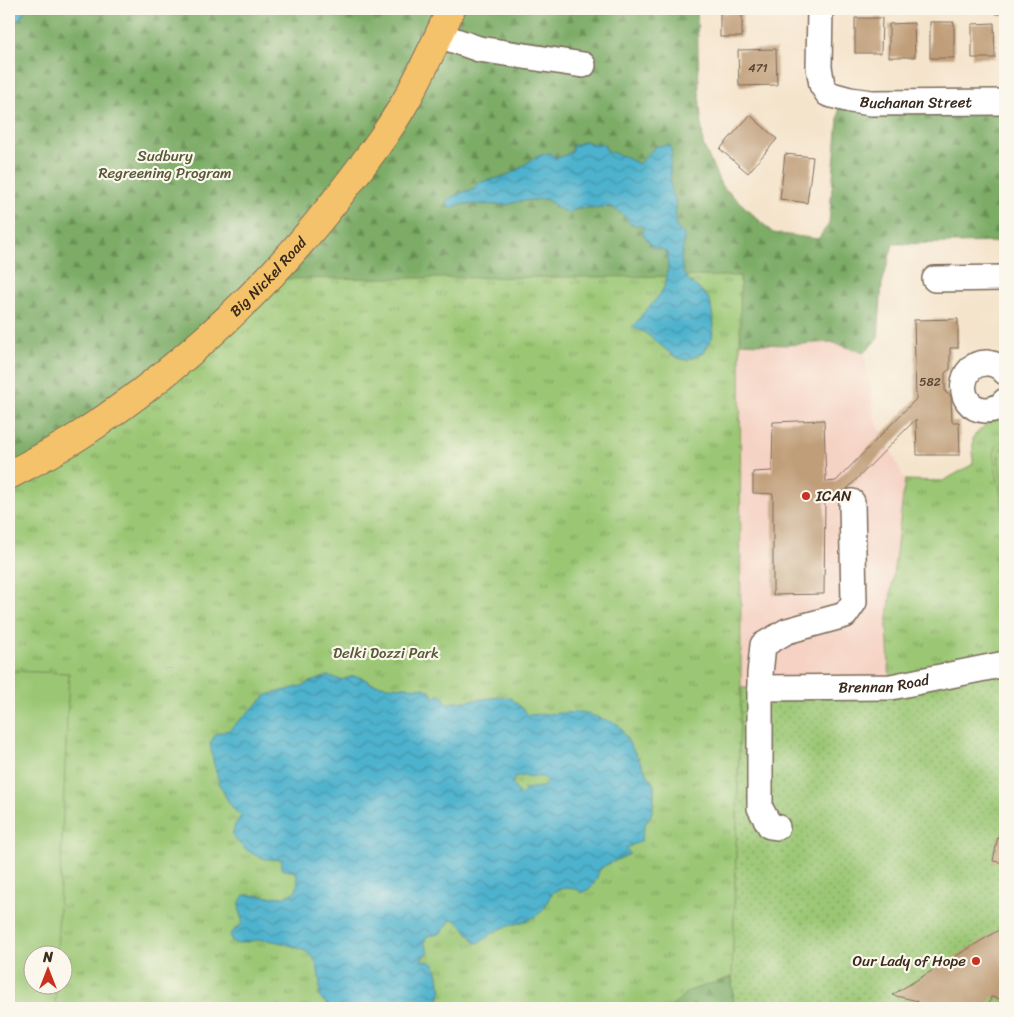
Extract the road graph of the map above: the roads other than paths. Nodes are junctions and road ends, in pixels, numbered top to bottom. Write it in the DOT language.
graph roads {
  1 [pos="451,9"];
  2 [pos="820,9"];
  3 [pos="439,35"];
  4 [pos="584,65"];
  5 [pos="1005,102"];
  6 [pos="1005,278"];
  7 [pos="935,280"];
  8 [pos="1005,366"];
  9 [pos="1005,401"];
  10 [pos="9,475"];
  11 [pos="852,502"];
  12 [pos="1005,664"];
  13 [pos="760,688"];
  14 [pos="777,827"];
  1 -- 3 [label="main road, Big Nickel Road"];
  2 -- 5 [label="street, Buchanan Street"];
  3 -- 4 [label="street"];
  3 -- 10 [label="main road, Big Nickel Road"];
  6 -- 7 [label="street"];
  8 -- 9 [label="street"];
  11 -- 13 [label="street"];
  12 -- 13 [label="street, Brennan Road"];
  13 -- 14 [label="street"];
}
